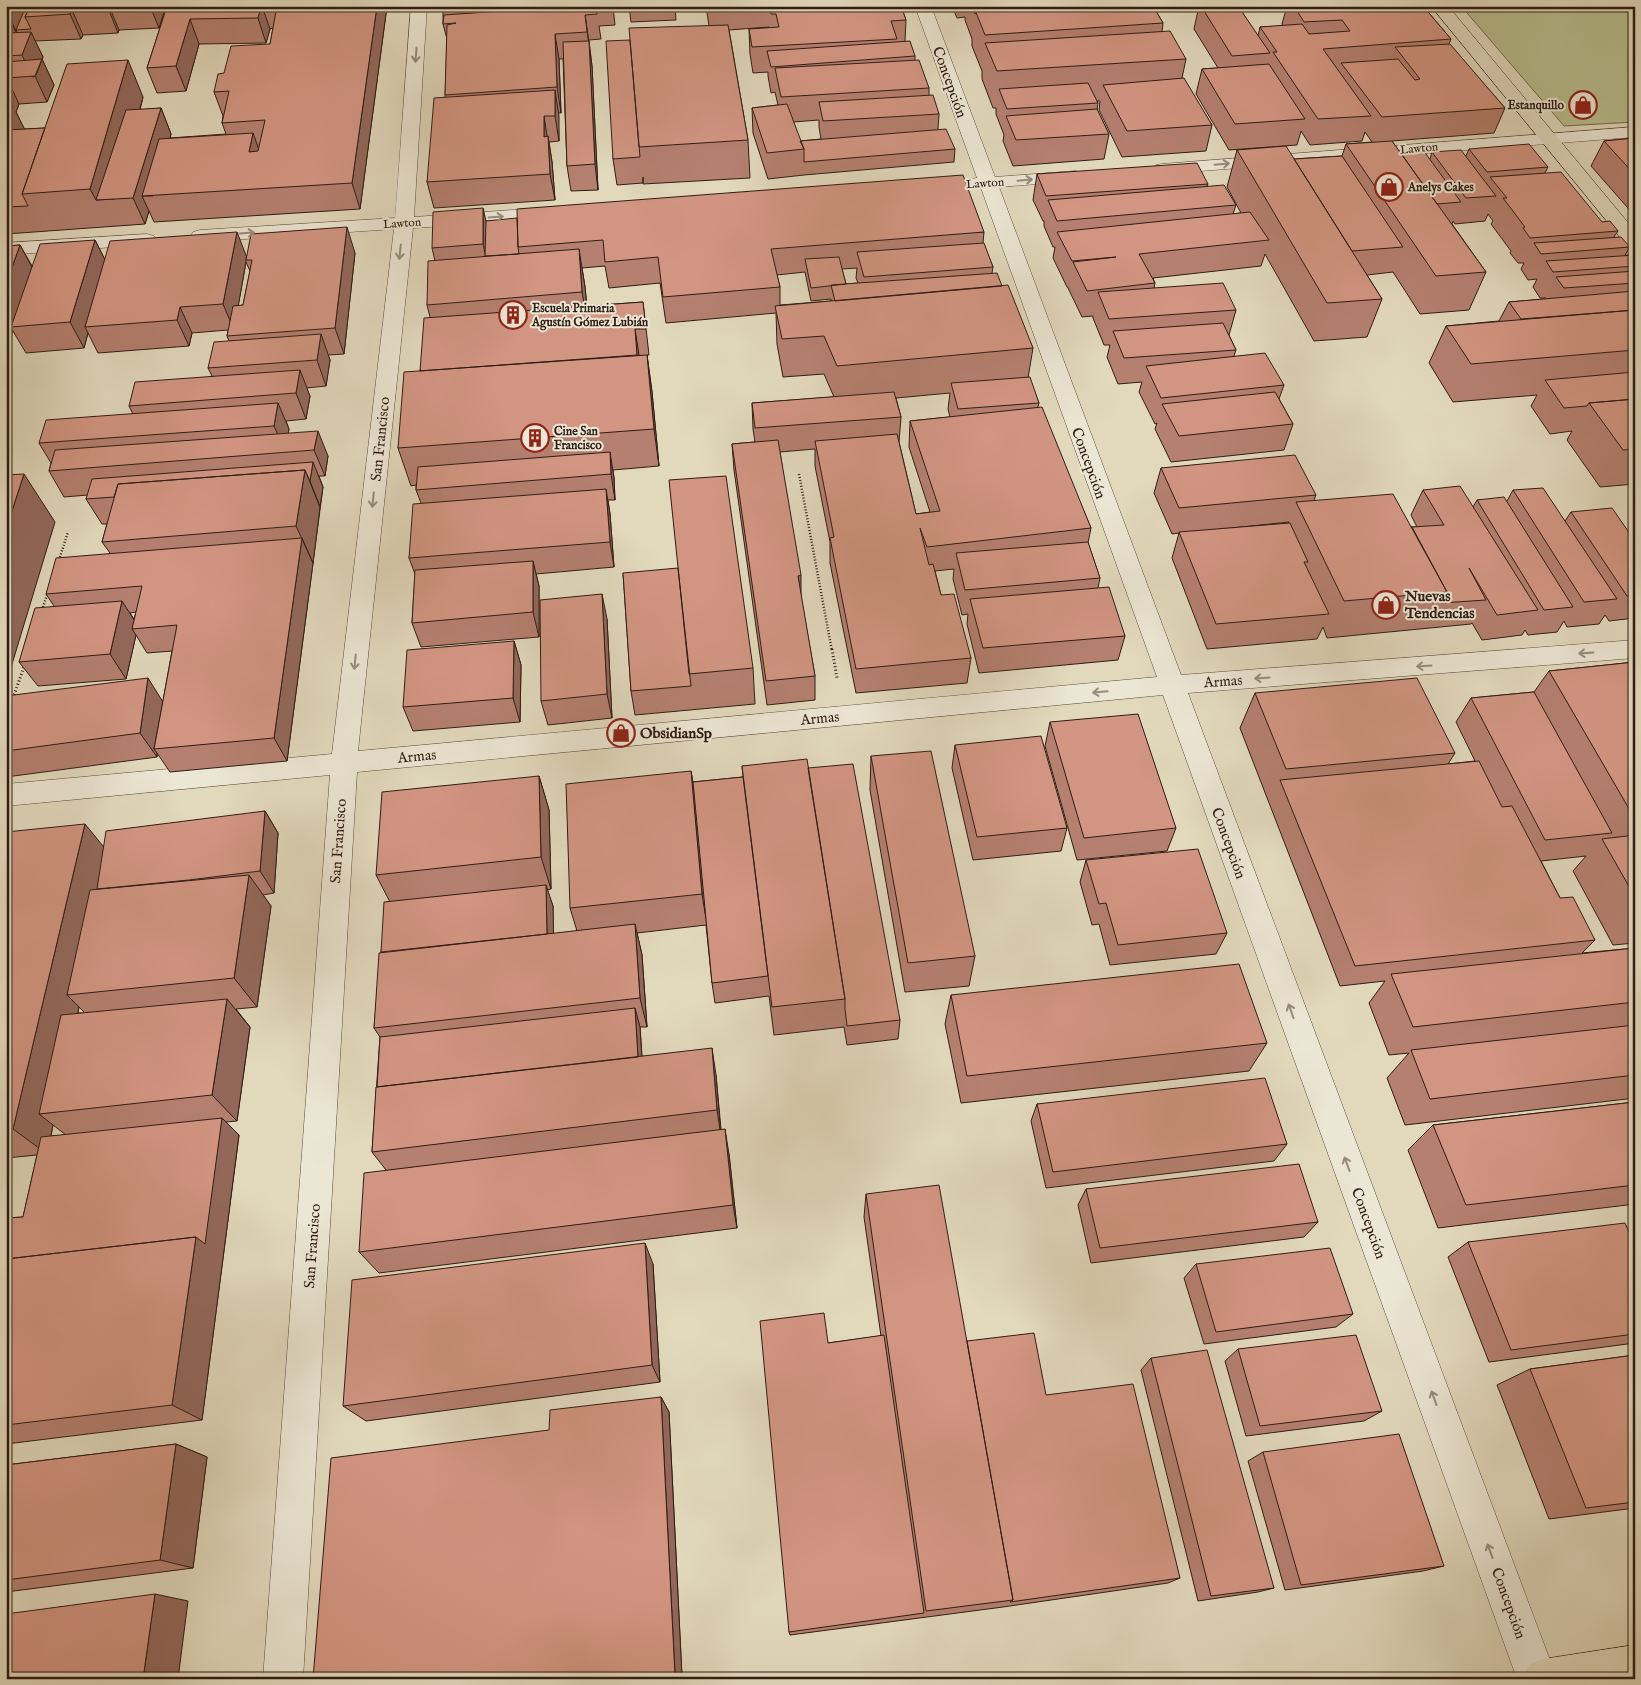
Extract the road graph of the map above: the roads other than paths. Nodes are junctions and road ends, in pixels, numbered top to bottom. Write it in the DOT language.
graph roads {
  1 [pos="419,6"];
  2 [pos="923,6"];
  3 [pos="1439,6"];
  4 [pos="1635,132"];
  5 [pos="1549,138"];
  6 [pos="1144,170"];
  7 [pos="1095,174"];
  8 [pos="986,183"];
  9 [pos="947,186"];
  10 [pos="572,212"];
  11 [pos="404,223"];
  12 [pos="185,237"];
  13 [pos="165,239"];
  14 [pos="1635,243"];
  15 [pos="6,249"];
  16 [pos="1635,650"];
  17 [pos="1172,685"];
  18 [pos="344,763"];
  19 [pos="6,795"];
  20 [pos="1635,1665"];
  21 [pos="283,1679"];
  22 [pos="1537,1679"];
  23 [pos="1543,1679"];
  1 -- 11 [label="street, San Francisco, one-way"];
  2 -- 8 [label="street, Concepción"];
  3 -- 5 [label="main road"];
  4 -- 5 [label="street, Lawton"];
  6 -- 5 [label="street, Lawton, one-way"];
  5 -- 14 [label="main road"];
  8 -- 7 [label="street, Lawton, one-way"];
  8 -- 9 [label="street, Lawton"];
  8 -- 17 [label="street, Concepción"];
  11 -- 10 [label="street, Lawton, one-way"];
  12 -- 11 [label="street, Lawton, one-way"];
  11 -- 18 [label="street, San Francisco, one-way"];
  13 -- 15 [label="street"];
  16 -- 17 [label="street, Armas, one-way"];
  17 -- 18 [label="street, Armas, one-way"];
  22 -- 17 [label="street, Concepción, one-way"];
  18 -- 19 [label="street, Armas"];
  18 -- 21 [label="street, San Francisco"];
  20 -- 23 [label="main road"];
}
